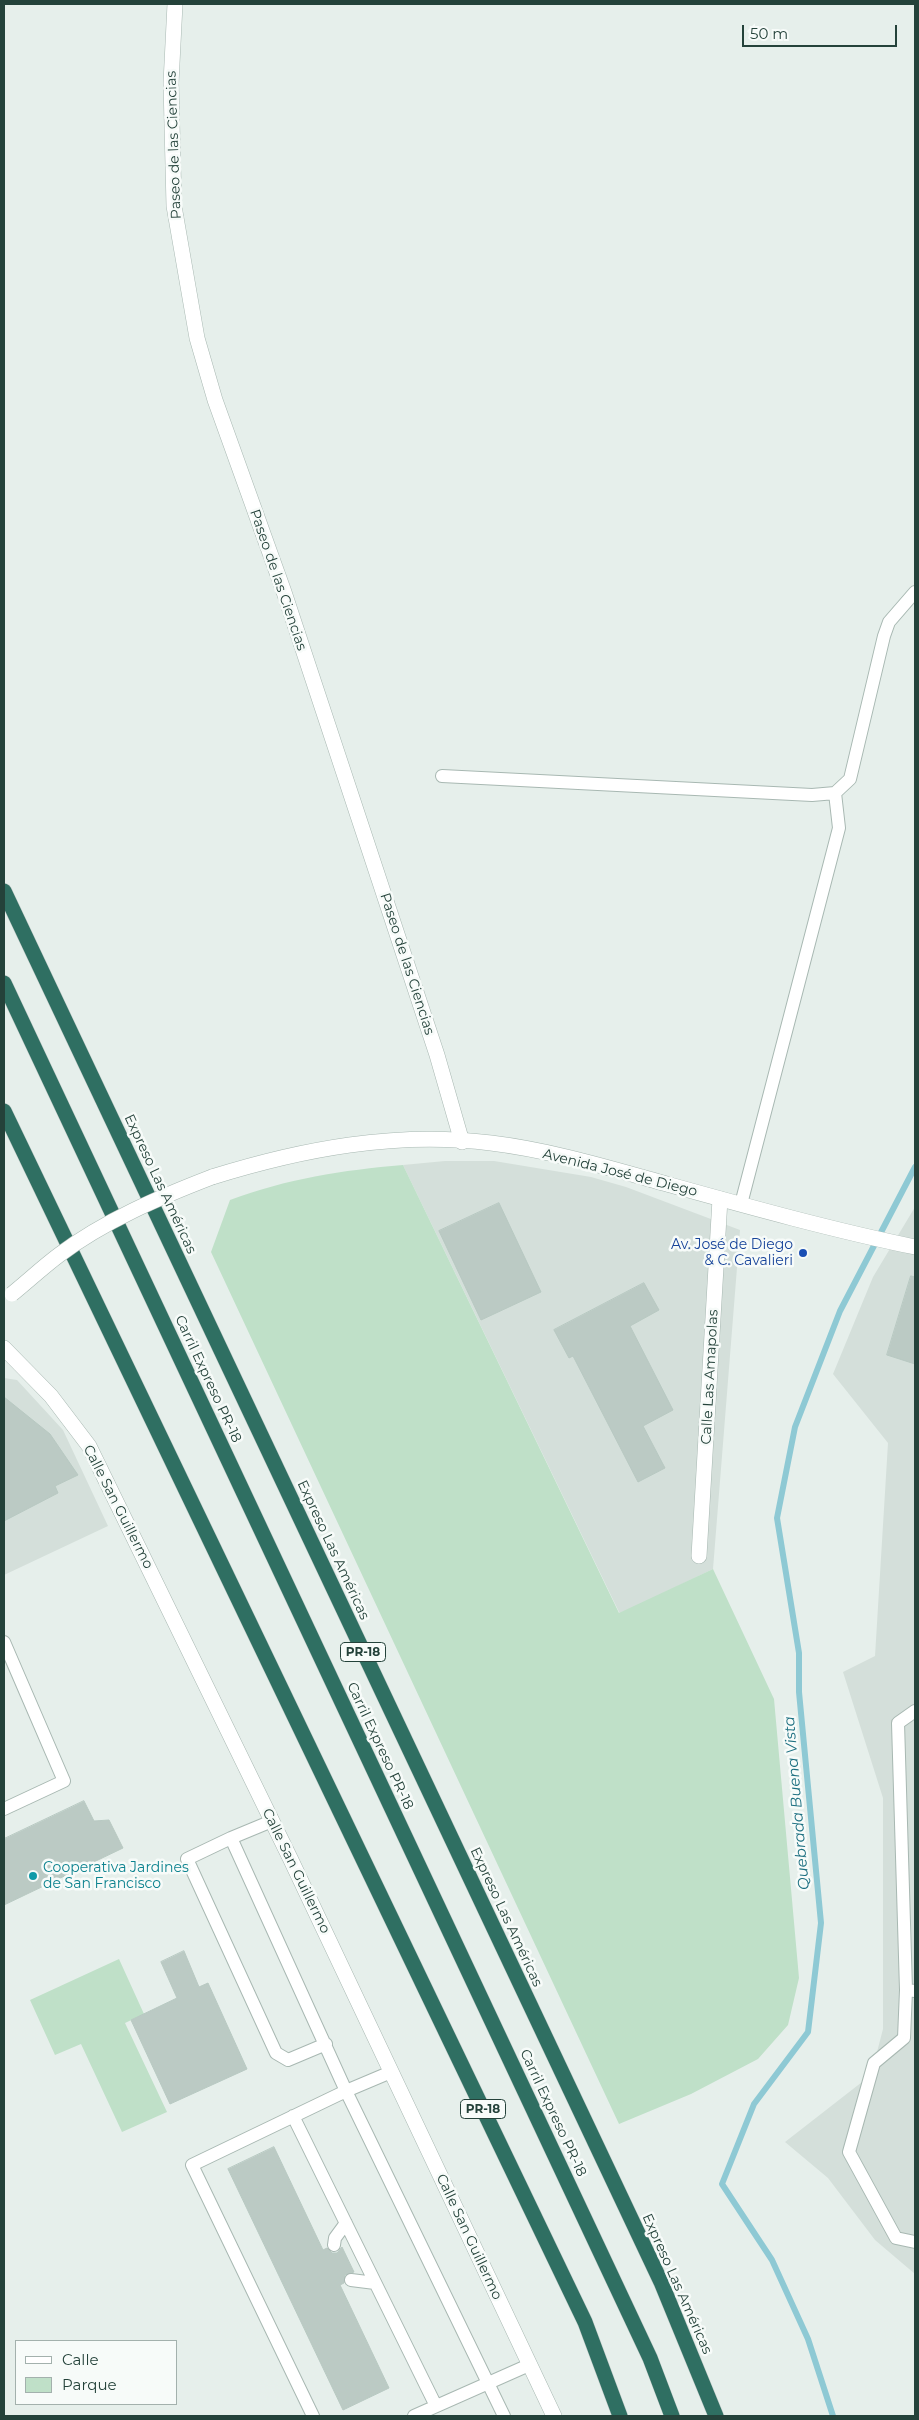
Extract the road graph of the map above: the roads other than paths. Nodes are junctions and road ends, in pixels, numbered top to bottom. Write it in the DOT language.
graph roads {
  1 [pos="174,4"];
  2 [pos="915,592"];
  3 [pos="442,776"];
  4 [pos="835,793"];
  5 [pos="4,891"];
  6 [pos="4,983"];
  7 [pos="4,1111"];
  8 [pos="462,1142"];
  9 [pos="720,1198"];
  10 [pos="741,1204"];
  11 [pos="914,1247"];
  12 [pos="6,1296"];
  13 [pos="4,1348"];
  14 [pos="699,1556"];
  15 [pos="4,1642"];
  16 [pos="915,1711"];
  17 [pos="4,1809"];
  18 [pos="272,1821"];
  19 [pos="232,1838"];
  20 [pos="911,1991"];
  21 [pos="910,2039"];
  22 [pos="326,2044"];
  23 [pos="391,2072"];
  24 [pos="346,2091"];
  25 [pos="294,2116"];
  26 [pos="346,2223"];
  27 [pos="915,2242"];
  28 [pos="334,2245"];
  29 [pos="351,2280"];
  30 [pos="375,2283"];
  31 [pos="529,2365"];
  32 [pos="489,2383"];
  33 [pos="436,2406"];
  34 [pos="313,2416"];
  35 [pos="414,2416"];
  36 [pos="504,2416"];
  37 [pos="554,2416"];
  38 [pos="620,2416"];
  39 [pos="672,2416"];
  40 [pos="716,2416"];
  1 -- 8 [label="street, Paseo de las Ciencias"];
  2 -- 4 [label="lane"];
  3 -- 4 [label="lane"];
  4 -- 10 [label="lane"];
  5 -- 40 [label="highway, Expreso Las Américas / PR-18"];
  6 -- 39 [label="highway, Carril Expreso PR-18"];
  7 -- 38 [label="highway, PR-18"];
  8 -- 9 [label="street, Avenida José de Diego"];
  8 -- 12 [label="street, Avenida José de Diego, bridge"];
  9 -- 10 [label="street, Avenida José de Diego"];
  9 -- 14 [label="street, Calle Las Amapolas"];
  10 -- 11 [label="street, Avenida José de Diego"];
  13 -- 18 [label="street, Calle San Guillermo"];
  15 -- 17 [label="lane"];
  16 -- 20 [label="lane"];
  18 -- 19 [label="lane"];
  18 -- 23 [label="street, Calle San Guillermo"];
  19 -- 22 [label="lane"];
  19 -- 22 [label="lane"];
  20 -- 21 [label="lane"];
  21 -- 27 [label="lane"];
  22 -- 24 [label="lane"];
  23 -- 24 [label="lane"];
  23 -- 31 [label="street, Calle San Guillermo"];
  24 -- 25 [label="lane"];
  24 -- 32 [label="lane"];
  25 -- 26 [label="lane"];
  25 -- 34 [label="lane"];
  26 -- 28 [label="lane"];
  26 -- 30 [label="lane"];
  29 -- 30 [label="lane"];
  30 -- 33 [label="lane"];
  31 -- 32 [label="lane"];
  31 -- 37 [label="street, Calle San Guillermo"];
  32 -- 33 [label="lane"];
  32 -- 36 [label="lane"];
  33 -- 35 [label="lane"];
}
